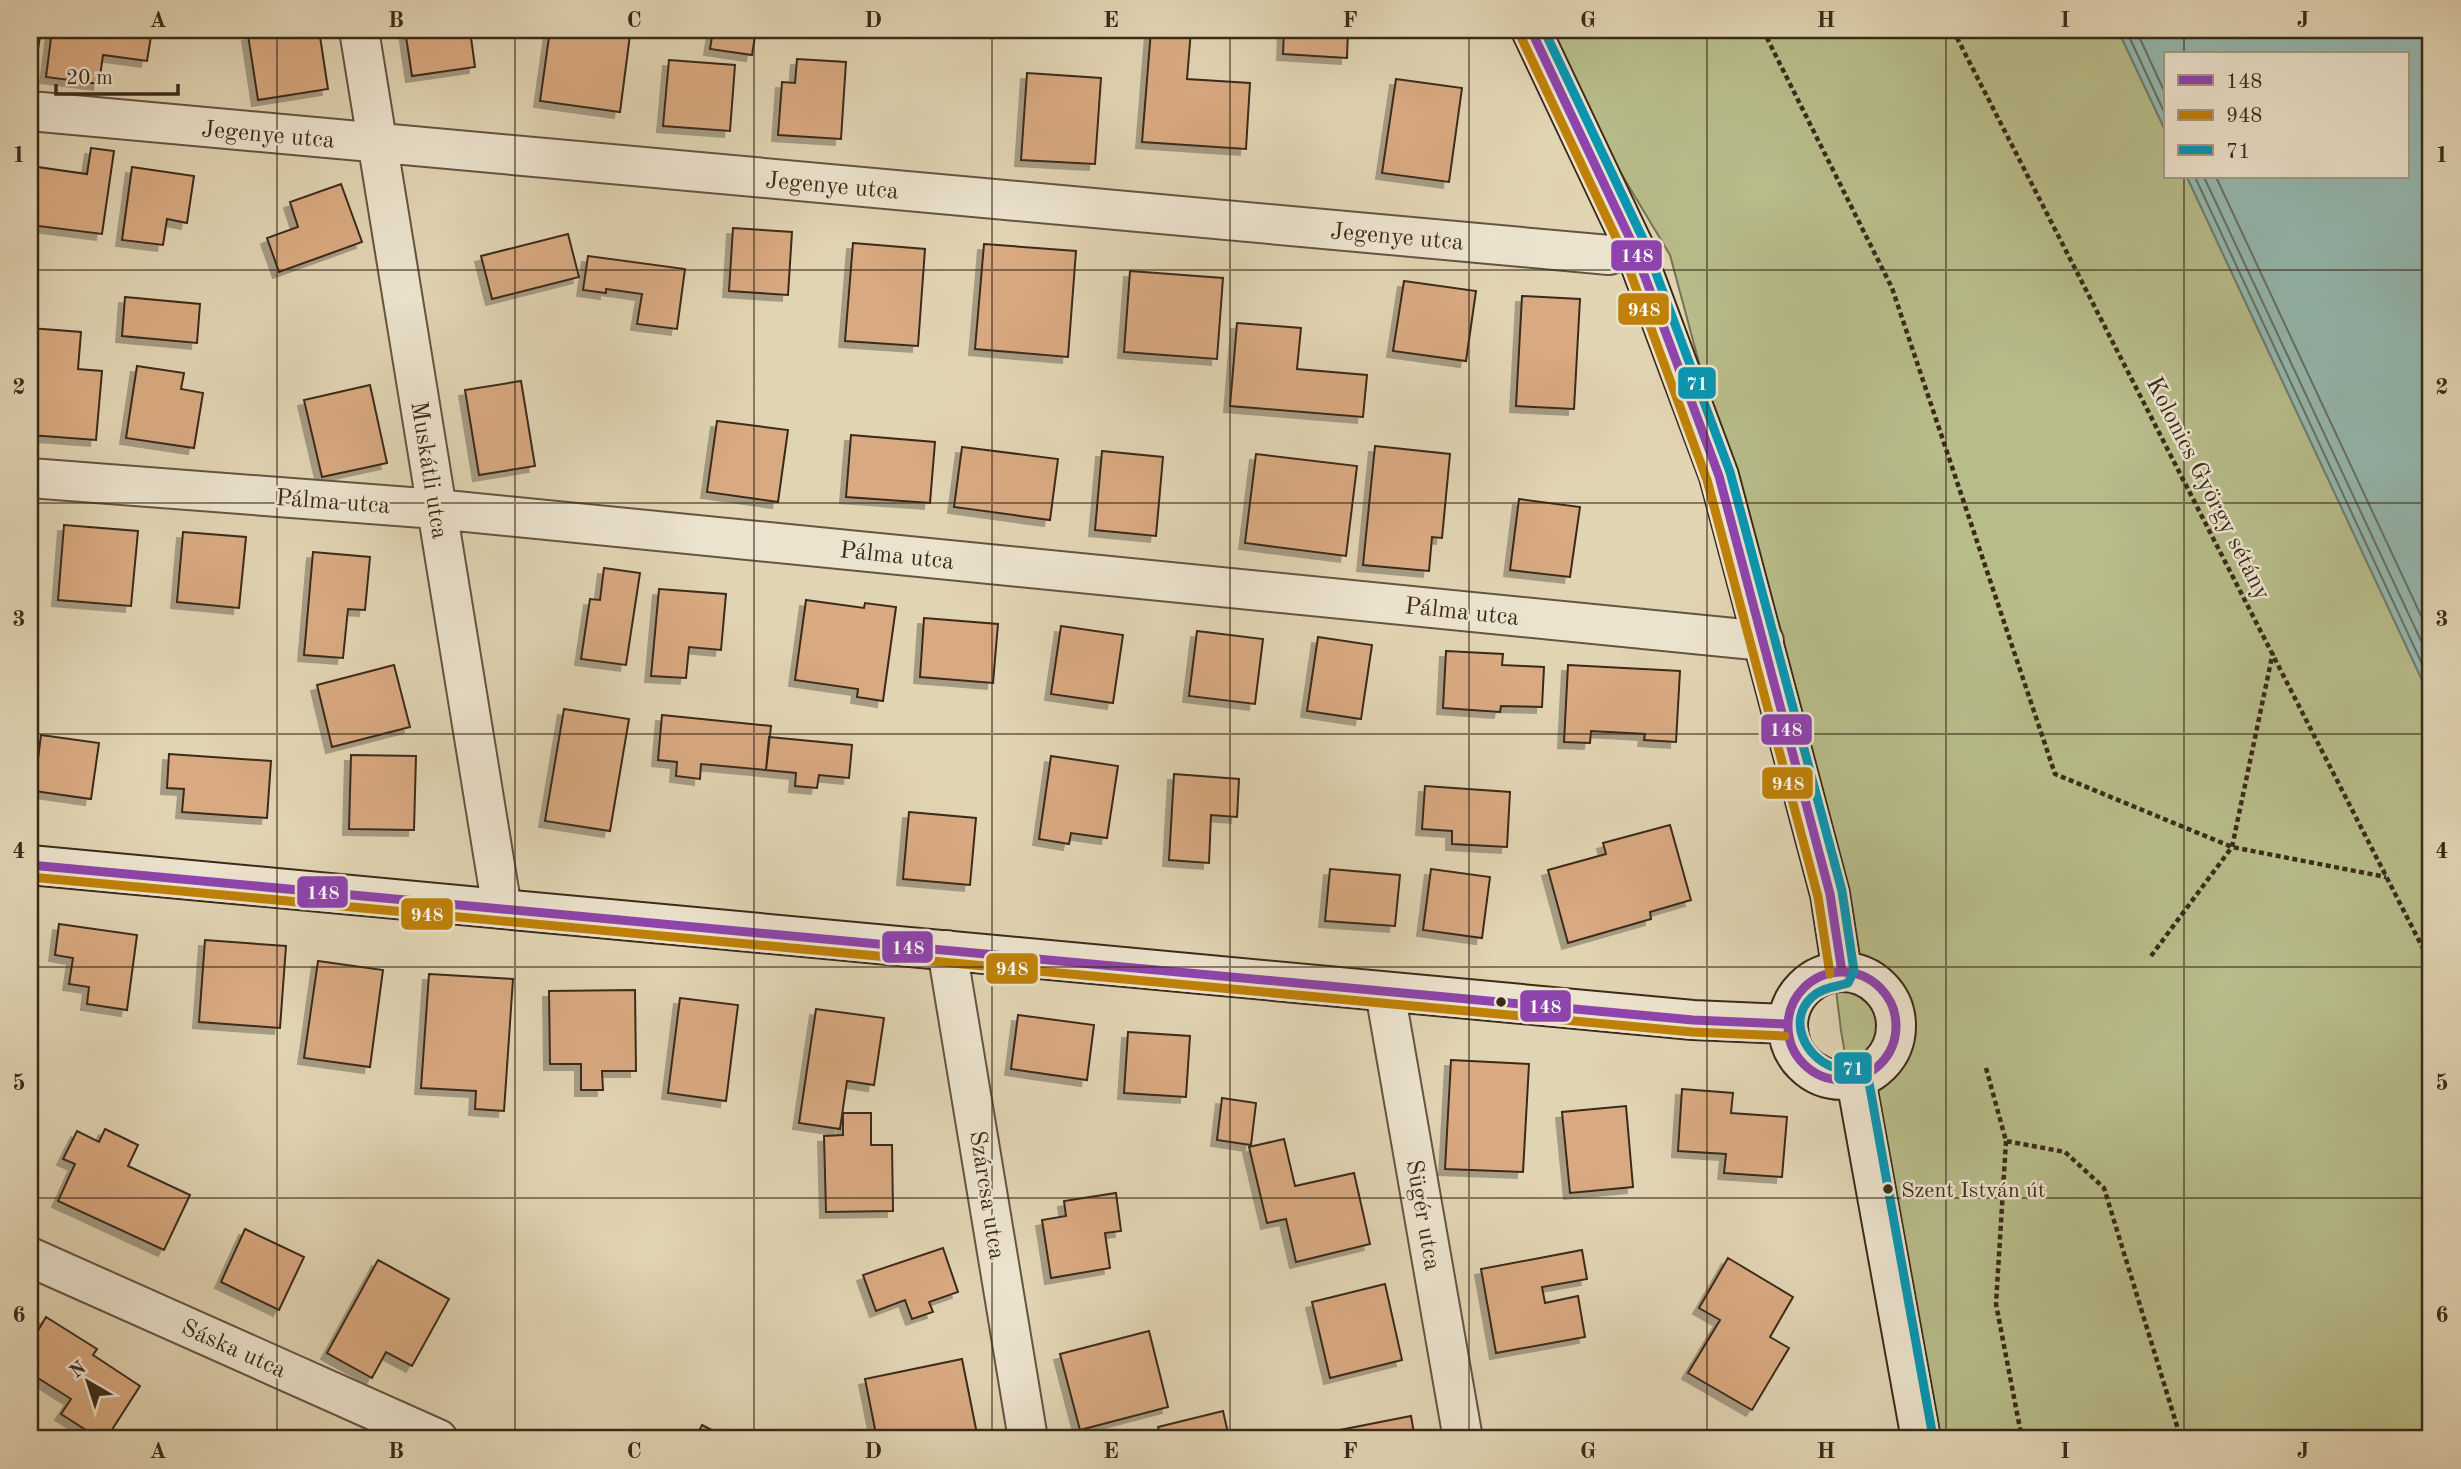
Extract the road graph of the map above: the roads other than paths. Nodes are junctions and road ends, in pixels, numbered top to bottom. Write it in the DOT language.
graph roads {
  1 [pos="359,30"];
  2 [pos="1531,30"];
  3 [pos="30,111"];
  4 [pos="378,144"];
  5 [pos="1633,245"];
  6 [pos="30,478"];
  7 [pos="436,509"];
  8 [pos="1764,641"];
  9 [pos="30,865"];
  10 [pos="502,909"];
  11 [pos="947,950"];
  12 [pos="1842,972"];
  13 [pos="1385,992"];
  14 [pos="1786,1024"];
  15 [pos="1856,1080"];
  16 [pos="30,1257"];
  17 [pos="438,1439"];
  18 [pos="1028,1439"];
  19 [pos="1463,1439"];
  20 [pos="1921,1439"];
  1 -- 4 [label="street, Muskátli utca"];
  2 -- 5 [label="street"];
  3 -- 4 [label="street, Jegenye utca"];
  4 -- 5 [label="street, Jegenye utca"];
  4 -- 7 [label="street, Muskátli utca"];
  5 -- 8 [label="street"];
  6 -- 7 [label="street, Pálma utca"];
  7 -- 8 [label="street, Pálma utca"];
  7 -- 10 [label="street, Muskátli utca"];
  8 -- 12 [label="street"];
  9 -- 10 [label="street"];
  10 -- 11 [label="street"];
  11 -- 13 [label="street"];
  11 -- 18 [label="street, Szárcsa utca"];
  12 -- 14 [label="street"];
  12 -- 15 [label="street"];
  13 -- 14 [label="street"];
  13 -- 19 [label="street, Sügér utca"];
  14 -- 15 [label="street"];
  15 -- 20 [label="street"];
  16 -- 17 [label="street, Sáska utca"];
}
